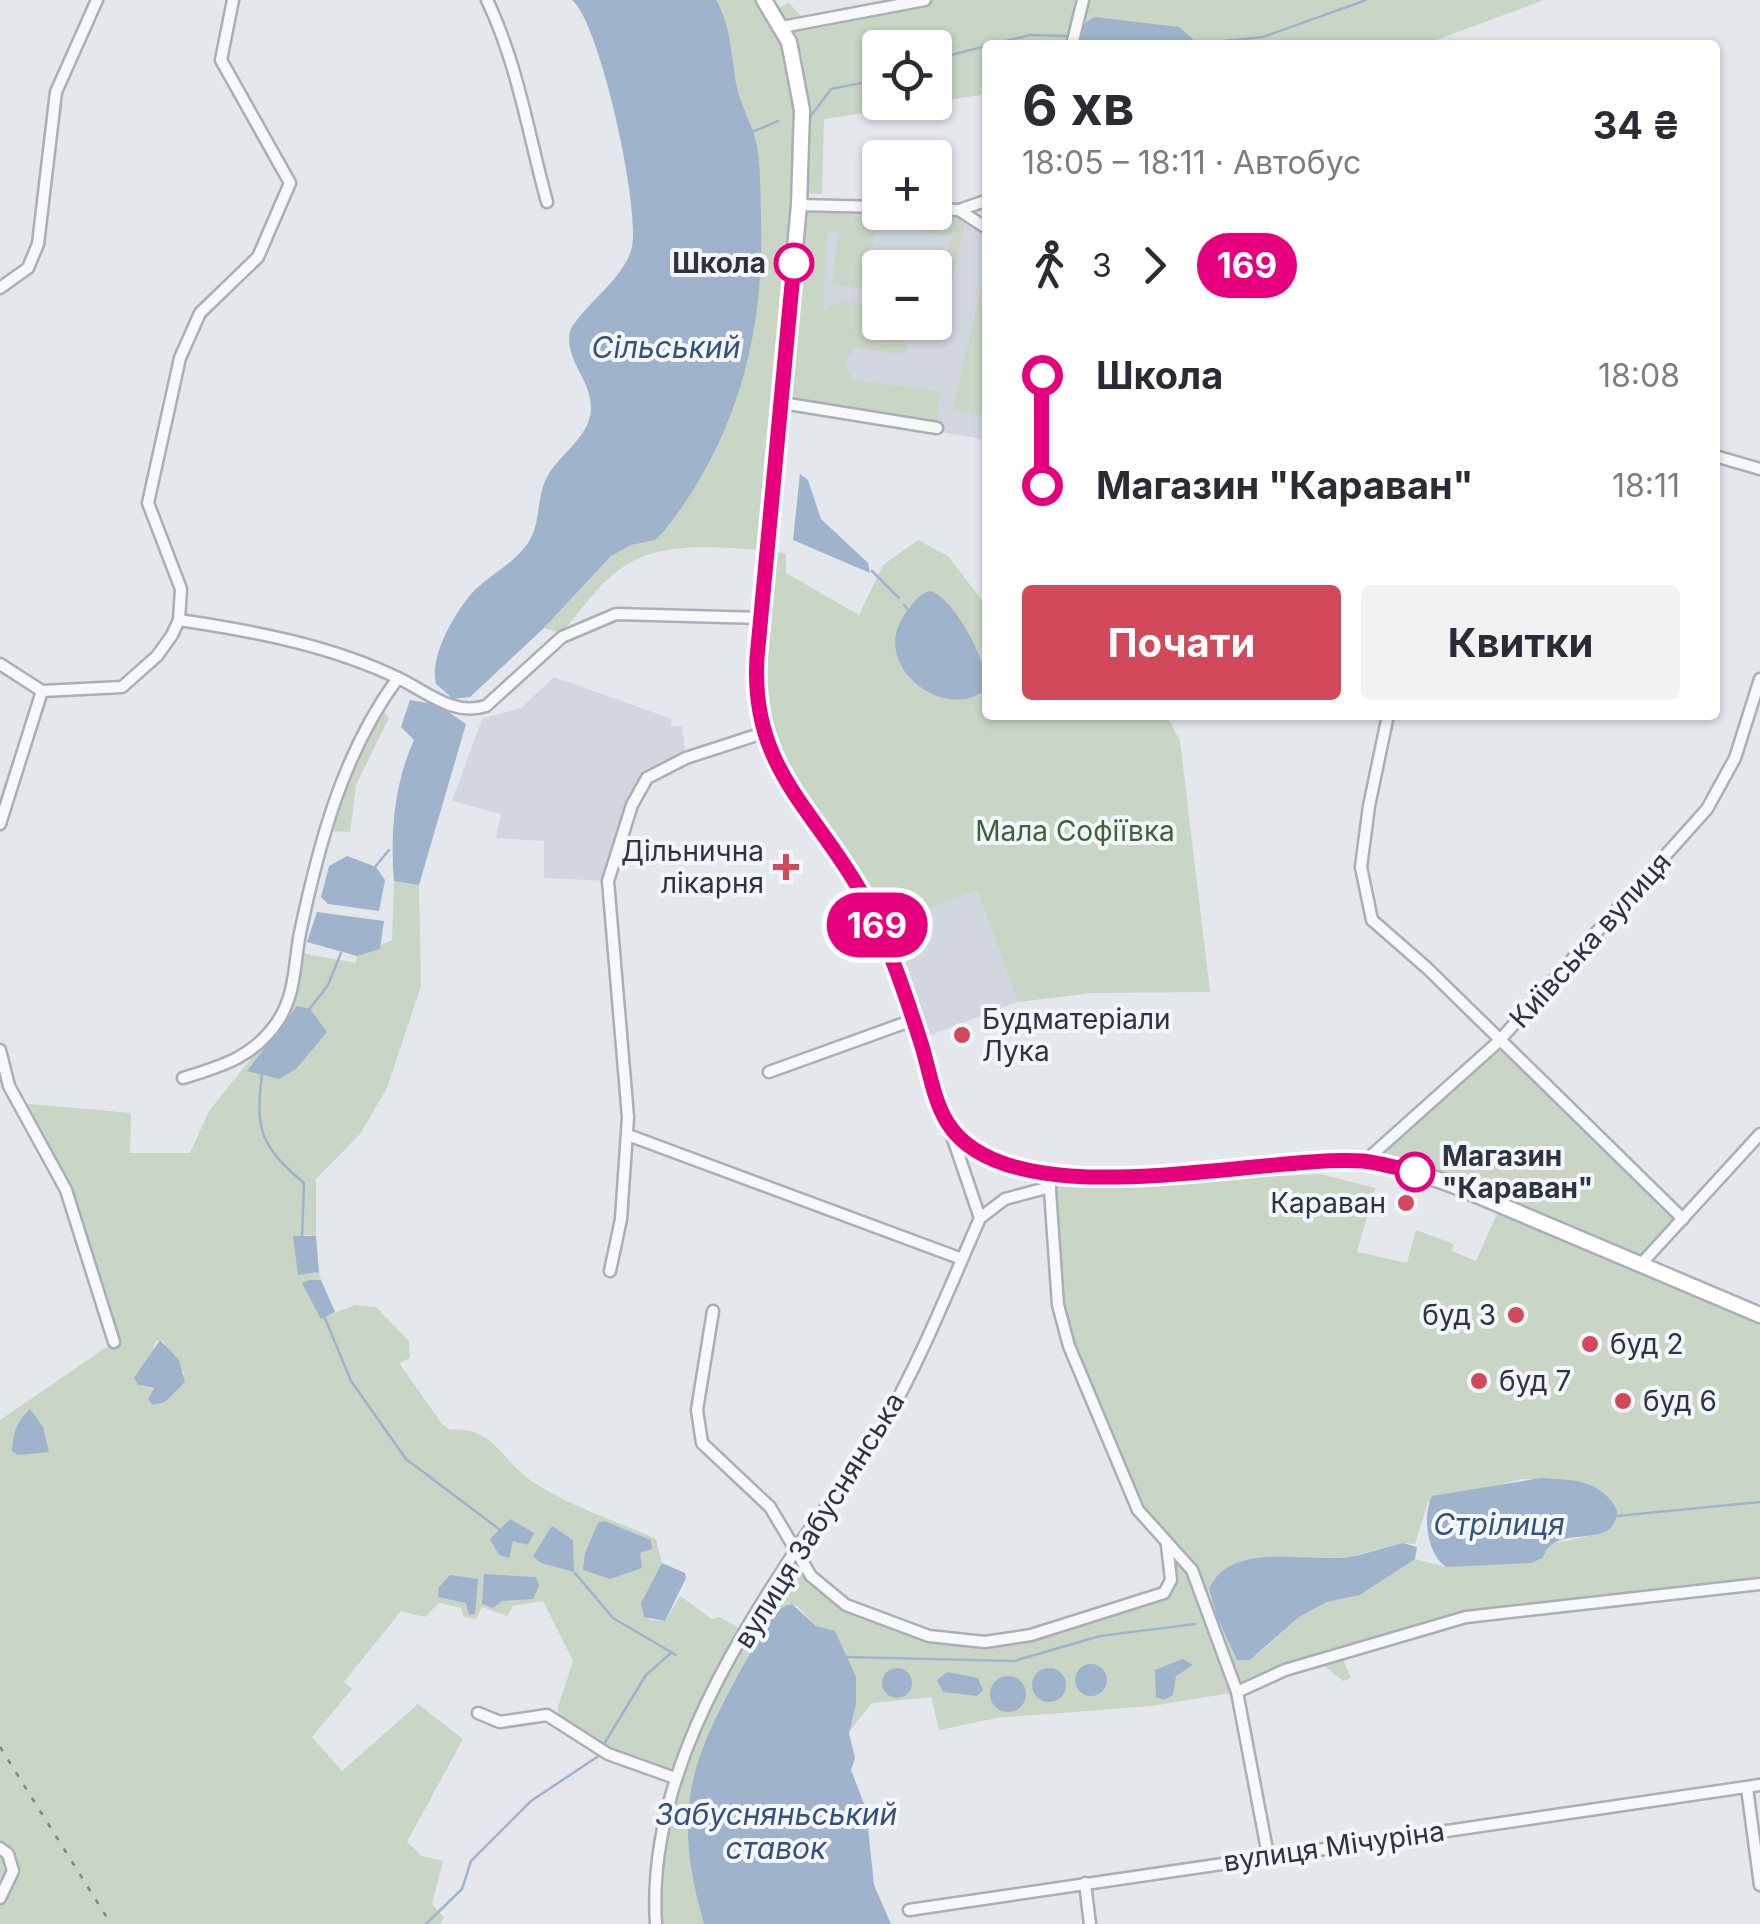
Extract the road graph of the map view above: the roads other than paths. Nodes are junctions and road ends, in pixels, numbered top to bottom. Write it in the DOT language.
graph roads {
  1 [pos="97,0"];
  2 [pos="233,0"];
  3 [pos="487,0"];
  4 [pos="764,0"];
  5 [pos="925,0"];
  6 [pos="1083,0"];
  7 [pos="782,27"];
  8 [pos="1073,40"];
  9 [pos="547,202"];
  10 [pos="982,202"];
  11 [pos="800,205"];
  12 [pos="862,207"];
  13 [pos="952,210"];
  14 [pos="959,210"];
  15 [pos="982,225"];
  16 [pos="0,288"];
  17 [pos="782,404"];
  18 [pos="938,428"];
  19 [pos="1720,457"];
  20 [pos="1760,468"];
  21 [pos="762,618"];
  22 [pos="179,620"];
  23 [pos="0,664"];
  24 [pos="398,678"];
  25 [pos="1760,679"];
  26 [pos="42,692"];
  27 [pos="1387,720"];
  28 [pos="763,734"];
  29 [pos="0,824"];
  30 [pos="913,1020"];
  31 [pos="1498,1042"];
  32 [pos="0,1050"];
  33 [pos="769,1072"];
  34 [pos="183,1078"];
  35 [pos="947,1122"];
  36 [pos="1760,1134"];
  37 [pos="628,1135"];
  38 [pos="1364,1162"];
  39 [pos="1050,1182"];
  40 [pos="980,1218"];
  41 [pos="1683,1219"];
  42 [pos="962,1259"];
  43 [pos="1642,1262"];
  44 [pos="610,1271"];
  45 [pos="713,1311"];
  46 [pos="1760,1315"];
  47 [pos="114,1342"];
  48 [pos="1167,1546"];
  49 [pos="797,1547"];
  50 [pos="1760,1584"];
  51 [pos="1237,1692"];
  52 [pos="478,1713"];
  53 [pos="675,1778"];
  54 [pos="1760,1786"];
  55 [pos="1747,1788"];
  56 [pos="0,1848"];
  57 [pos="1268,1855"];
  58 [pos="1085,1883"];
  59 [pos="1760,1886"];
  60 [pos="0,1898"];
  61 [pos="910,1910"];
  62 [pos="656,1924"];
  63 [pos="1090,1924"];
  1 -- 16 [label="street"];
  2 -- 22 [label="street"];
  3 -- 9 [label="street"];
  4 -- 7 [label="main road"];
  5 -- 7 [label="street"];
  6 -- 8 [label="street"];
  7 -- 11 [label="main road"];
  10 -- 14 [label="street"];
  11 -- 12 [label="street"];
  11 -- 17 [label="main road"];
  13 -- 14 [label="street"];
  14 -- 15 [label="street"];
  17 -- 18 [label="street"];
  17 -- 21 [label="main road"];
  19 -- 20 [label="street"];
  21 -- 24 [label="street"];
  21 -- 28 [label="main road"];
  22 -- 24 [label="street"];
  22 -- 26 [label="street"];
  23 -- 26 [label="street"];
  24 -- 34 [label="street"];
  25 -- 31 [label="street, Київська вулиця"];
  26 -- 29 [label="street"];
  27 -- 31 [label="street"];
  28 -- 30 [label="main road"];
  28 -- 37 [label="street"];
  30 -- 33 [label="street"];
  30 -- 35 [label="main road"];
  31 -- 38 [label="street, Київська вулиця"];
  31 -- 41 [label="street"];
  32 -- 47 [label="street"];
  35 -- 39 [label="main road"];
  35 -- 40 [label="street"];
  36 -- 41 [label="street"];
  37 -- 42 [label="street"];
  37 -- 44 [label="street"];
  38 -- 39 [label="main road"];
  38 -- 43 [label="main road"];
  39 -- 40 [label="street"];
  39 -- 48 [label="street"];
  40 -- 42 [label="street, вулиця Забуснянська"];
  41 -- 43 [label="street"];
  42 -- 49 [label="street, вулиця Забуснянська"];
  43 -- 46 [label="main road"];
  45 -- 49 [label="street"];
  48 -- 49 [label="street"];
  48 -- 51 [label="street"];
  49 -- 53 [label="street, вулиця Забуснянська"];
  50 -- 51 [label="street"];
  51 -- 57 [label="street"];
  52 -- 53 [label="street"];
  53 -- 62 [label="street, вулиця Забуснянська"];
  54 -- 55 [label="street, вулиця Мічуріна"];
  55 -- 57 [label="street, вулиця Мічуріна"];
  55 -- 59 [label="street"];
  56 -- 60 [label="street"];
  57 -- 58 [label="street, вулиця Мічуріна"];
  58 -- 61 [label="street, вулиця Мічуріна"];
  58 -- 63 [label="street"];
}
